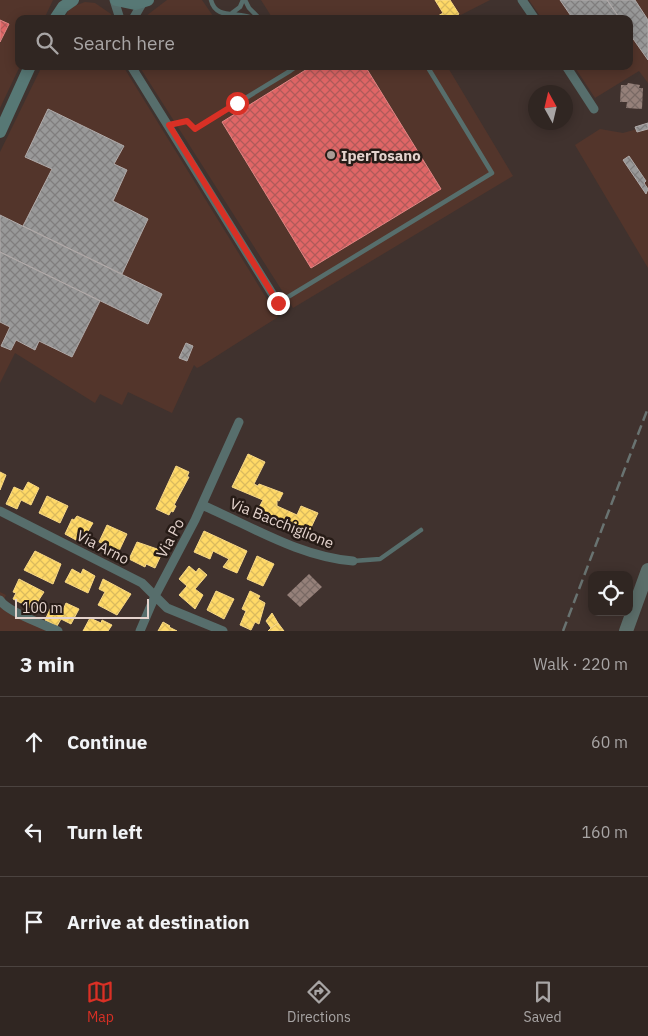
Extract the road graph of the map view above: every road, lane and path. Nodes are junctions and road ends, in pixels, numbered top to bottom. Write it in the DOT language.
graph roads {
  1 [pos="58,0"];
  2 [pos="72,0"];
  3 [pos="115,0"];
  4 [pos="244,0"];
  5 [pos="522,0"];
  6 [pos="146,1"];
  7 [pos="210,1"];
  8 [pos="231,14"];
  9 [pos="54,15"];
  10 [pos="56,15"];
  11 [pos="119,15"];
  12 [pos="137,15"];
  13 [pos="244,15"];
  14 [pos="256,15"];
  15 [pos="531,15"];
  16 [pos="28,70"];
  17 [pos="134,70"];
  18 [pos="285,70"];
  19 [pos="429,70"];
  20 [pos="569,70"];
  21 [pos="594,109"];
  22 [pos="1,125"];
  23 [pos="169,125"];
  24 [pos="278,303"];
  25 [pos="239,422"];
  26 [pos="202,505"];
  27 [pos="0,511"];
  28 [pos="421,530"];
  29 [pos="353,561"];
  30 [pos="648,570"];
  31 [pos="156,596"];
  32 [pos="0,600"];
  33 [pos="58,631"];
  34 [pos="140,631"];
  35 [pos="223,631"];
  36 [pos="626,631"];
  1 -- 9 [label="main road"];
  2 -- 10 [label="main road"];
  3 -- 6 [label="main road"];
  3 -- 11 [label="street"];
  4 -- 8 [label="lane"];
  4 -- 14 [label="lane"];
  5 -- 15 [label="street"];
  6 -- 12 [label="street"];
  7 -- 8 [label="lane"];
  8 -- 13 [label="lane"];
  16 -- 22 [label="main road"];
  17 -- 23 [label="street"];
  18 -- 23 [label="lane"];
  19 -- 24 [label="lane"];
  20 -- 21 [label="street"];
  23 -- 24 [label="street"];
  25 -- 26 [label="street, Via Po"];
  26 -- 29 [label="street, Via Bacchiglione"];
  26 -- 31 [label="street, Via Po"];
  27 -- 31 [label="street, Via Arno"];
  28 -- 29 [label="lane"];
  30 -- 36 [label="main road"];
  31 -- 34 [label="street"];
  31 -- 35 [label="street"];
  32 -- 33 [label="street"];
}
